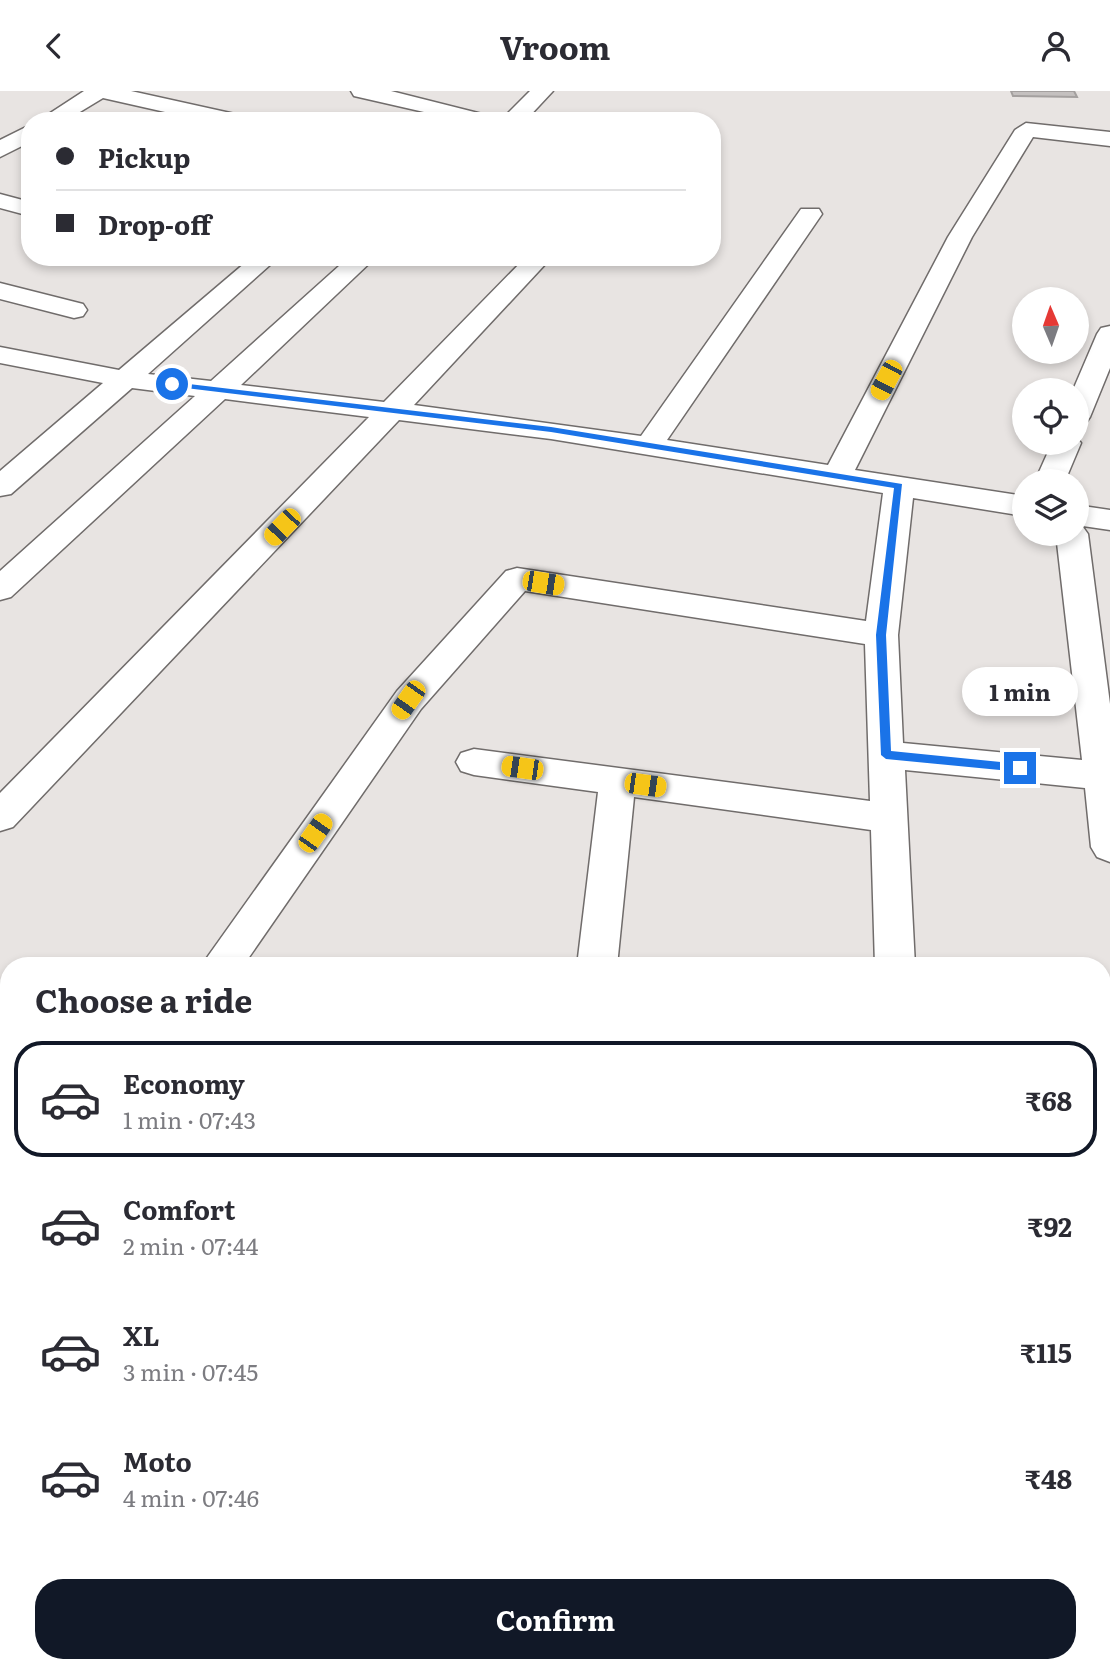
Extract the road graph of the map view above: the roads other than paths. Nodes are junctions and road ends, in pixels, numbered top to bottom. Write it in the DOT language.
graph roads {
  1 [pos="101,91"];
  2 [pos="362,91"];
  3 [pos="532,93"];
  4 [pos="65,112"];
  5 [pos="196,112"];
  6 [pos="425,112"];
  7 [pos="518,112"];
  8 [pos="21,139"];
  9 [pos="1110,139"];
  10 [pos="0,150"];
  11 [pos="0,201"];
  12 [pos="21,207"];
  13 [pos="810,214"];
  14 [pos="256,266"];
  15 [pos="354,266"];
  16 [pos="532,266"];
  17 [pos="0,291"];
  18 [pos="74,310"];
  19 [pos="1110,334"];
  20 [pos="0,355"];
  21 [pos="124,379"];
  22 [pos="1089,385"];
  23 [pos="220,390"];
  24 [pos="395,411"];
  25 [pos="649,445"];
  26 [pos="837,476"];
  27 [pos="899,486"];
  28 [pos="0,487"];
  29 [pos="1012,504"];
  30 [pos="1089,517"];
  31 [pos="1110,520"];
  32 [pos="1073,546"];
  33 [pos="0,589"];
  34 [pos="881,635"];
  35 [pos="886,755"];
  36 [pos="474,762"];
  37 [pos="1101,776"];
  38 [pos="618,781"];
  39 [pos="0,817"];
  40 [pos="889,818"];
  41 [pos="1110,848"];
  42 [pos="227,957"];
  43 [pos="598,957"];
  44 [pos="895,957"];
  1 -- 4 [label="street"];
  1 -- 5 [label="street"];
  2 -- 6 [label="street"];
  3 -- 7 [label="street"];
  8 -- 10 [label="street"];
  9 -- 26 [label="street"];
  11 -- 12 [label="street"];
  13 -- 25 [label="street"];
  14 -- 21 [label="street"];
  15 -- 23 [label="street"];
  16 -- 24 [label="street"];
  17 -- 18 [label="street"];
  19 -- 22 [label="street"];
  20 -- 21 [label="street"];
  21 -- 23 [label="street"];
  21 -- 28 [label="street"];
  23 -- 24 [label="street"];
  23 -- 33 [label="street"];
  24 -- 25 [label="street"];
  24 -- 39 [label="street"];
  25 -- 26 [label="street"];
  26 -- 27 [label="street"];
  27 -- 29 [label="street"];
  27 -- 34 [label="street"];
  30 -- 31 [label="street"];
  32 -- 37 [label="street"];
  34 -- 35 [label="street"];
  34 -- 42 [label="street"];
  35 -- 37 [label="street"];
  35 -- 40 [label="street"];
  36 -- 38 [label="street"];
  37 -- 41 [label="street"];
  38 -- 40 [label="street"];
  38 -- 43 [label="street"];
  40 -- 44 [label="street"];
}
